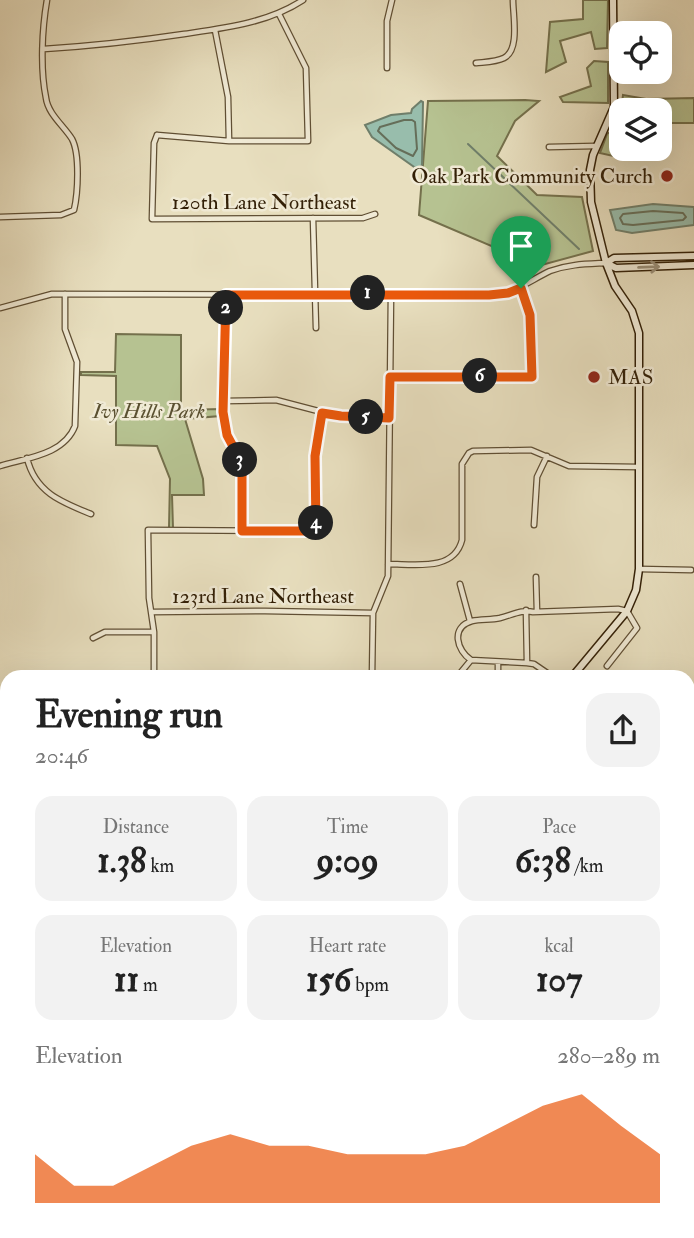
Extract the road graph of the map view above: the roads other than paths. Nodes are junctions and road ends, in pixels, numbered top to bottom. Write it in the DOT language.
graph roads {
  1 [pos="47,0"];
  2 [pos="303,0"];
  3 [pos="392,0"];
  4 [pos="513,0"];
  5 [pos="613,0"];
  6 [pos="279,14"];
  7 [pos="215,30"];
  8 [pos="44,49"];
  9 [pos="476,63"];
  10 [pos="387,68"];
  11 [pos="229,141"];
  12 [pos="549,146"];
  13 [pos="595,146"];
  14 [pos="375,214"];
  15 [pos="0,216"];
  16 [pos="313,219"];
  17 [pos="694,256"];
  18 [pos="606,263"];
  19 [pos="694,265"];
  20 [pos="521,288"];
  21 [pos="315,293"];
  22 [pos="391,293"];
  23 [pos="65,294"];
  24 [pos="226,295"];
  25 [pos="0,308"];
  26 [pos="316,328"];
  27 [pos="390,377"];
  28 [pos="223,401"];
  29 [pos="322,413"];
  30 [pos="389,418"];
  31 [pos="547,456"];
  32 [pos="27,458"];
  33 [pos="0,466"];
  34 [pos="639,467"];
  35 [pos="91,514"];
  36 [pos="534,526"];
  37 [pos="242,531"];
  38 [pos="388,564"];
  39 [pos="639,569"];
  40 [pos="691,570"];
  41 [pos="536,576"];
  42 [pos="460,584"];
  43 [pos="527,610"];
  44 [pos="627,611"];
  45 [pos="152,612"];
  46 [pos="537,612"];
  47 [pos="373,613"];
  48 [pos="470,621"];
  49 [pos="154,632"];
  50 [pos="93,639"];
  51 [pos="471,660"];
  52 [pos="498,662"];
  53 [pos="527,663"];
  54 [pos="607,666"];
  55 [pos="154,670"];
  56 [pos="372,670"];
  57 [pos="463,670"];
  58 [pos="498,670"];
  59 [pos="543,670"];
  60 [pos="578,670"];
  1 -- 8 [label="street"];
  2 -- 6 [label="street"];
  3 -- 10 [label="street"];
  4 -- 9 [label="street"];
  5 -- 13 [label="street"];
  6 -- 7 [label="street"];
  6 -- 11 [label="street"];
  7 -- 8 [label="street"];
  7 -- 11 [label="street"];
  8 -- 15 [label="street"];
  11 -- 16 [label="street, 120th Lane Northeast"];
  12 -- 13 [label="street"];
  13 -- 18 [label="street"];
  14 -- 16 [label="street, 120th Lane Northeast"];
  16 -- 21 [label="street"];
  17 -- 18 [label="street"];
  18 -- 19 [label="street, one-way"];
  18 -- 20 [label="street"];
  18 -- 34 [label="street"];
  20 -- 22 [label="street"];
  20 -- 27 [label="street"];
  21 -- 22 [label="street"];
  21 -- 24 [label="street"];
  21 -- 26 [label="street"];
  22 -- 27 [label="street"];
  23 -- 24 [label="street"];
  23 -- 25 [label="street"];
  23 -- 32 [label="street"];
  24 -- 28 [label="street"];
  27 -- 30 [label="street"];
  28 -- 29 [label="street"];
  28 -- 37 [label="street"];
  29 -- 30 [label="street"];
  29 -- 37 [label="street"];
  30 -- 38 [label="street"];
  31 -- 34 [label="street"];
  31 -- 36 [label="street"];
  31 -- 38 [label="street"];
  32 -- 33 [label="street"];
  32 -- 35 [label="street"];
  34 -- 39 [label="street"];
  37 -- 45 [label="street"];
  38 -- 47 [label="street"];
  39 -- 40 [label="street"];
  39 -- 44 [label="street"];
  41 -- 46 [label="street"];
  42 -- 48 [label="street"];
  43 -- 46 [label="street"];
  43 -- 48 [label="street"];
  43 -- 53 [label="street"];
  44 -- 46 [label="street"];
  44 -- 54 [label="street"];
  44 -- 60 [label="street"];
  45 -- 47 [label="street, 123rd Lane Northeast"];
  45 -- 49 [label="street"];
  47 -- 56 [label="street"];
  48 -- 51 [label="street"];
  49 -- 50 [label="street, 123rd Lane Northeast"];
  49 -- 55 [label="street"];
  51 -- 52 [label="street"];
  51 -- 57 [label="street"];
  52 -- 53 [label="street"];
  52 -- 58 [label="street"];
  53 -- 59 [label="street"];
}
